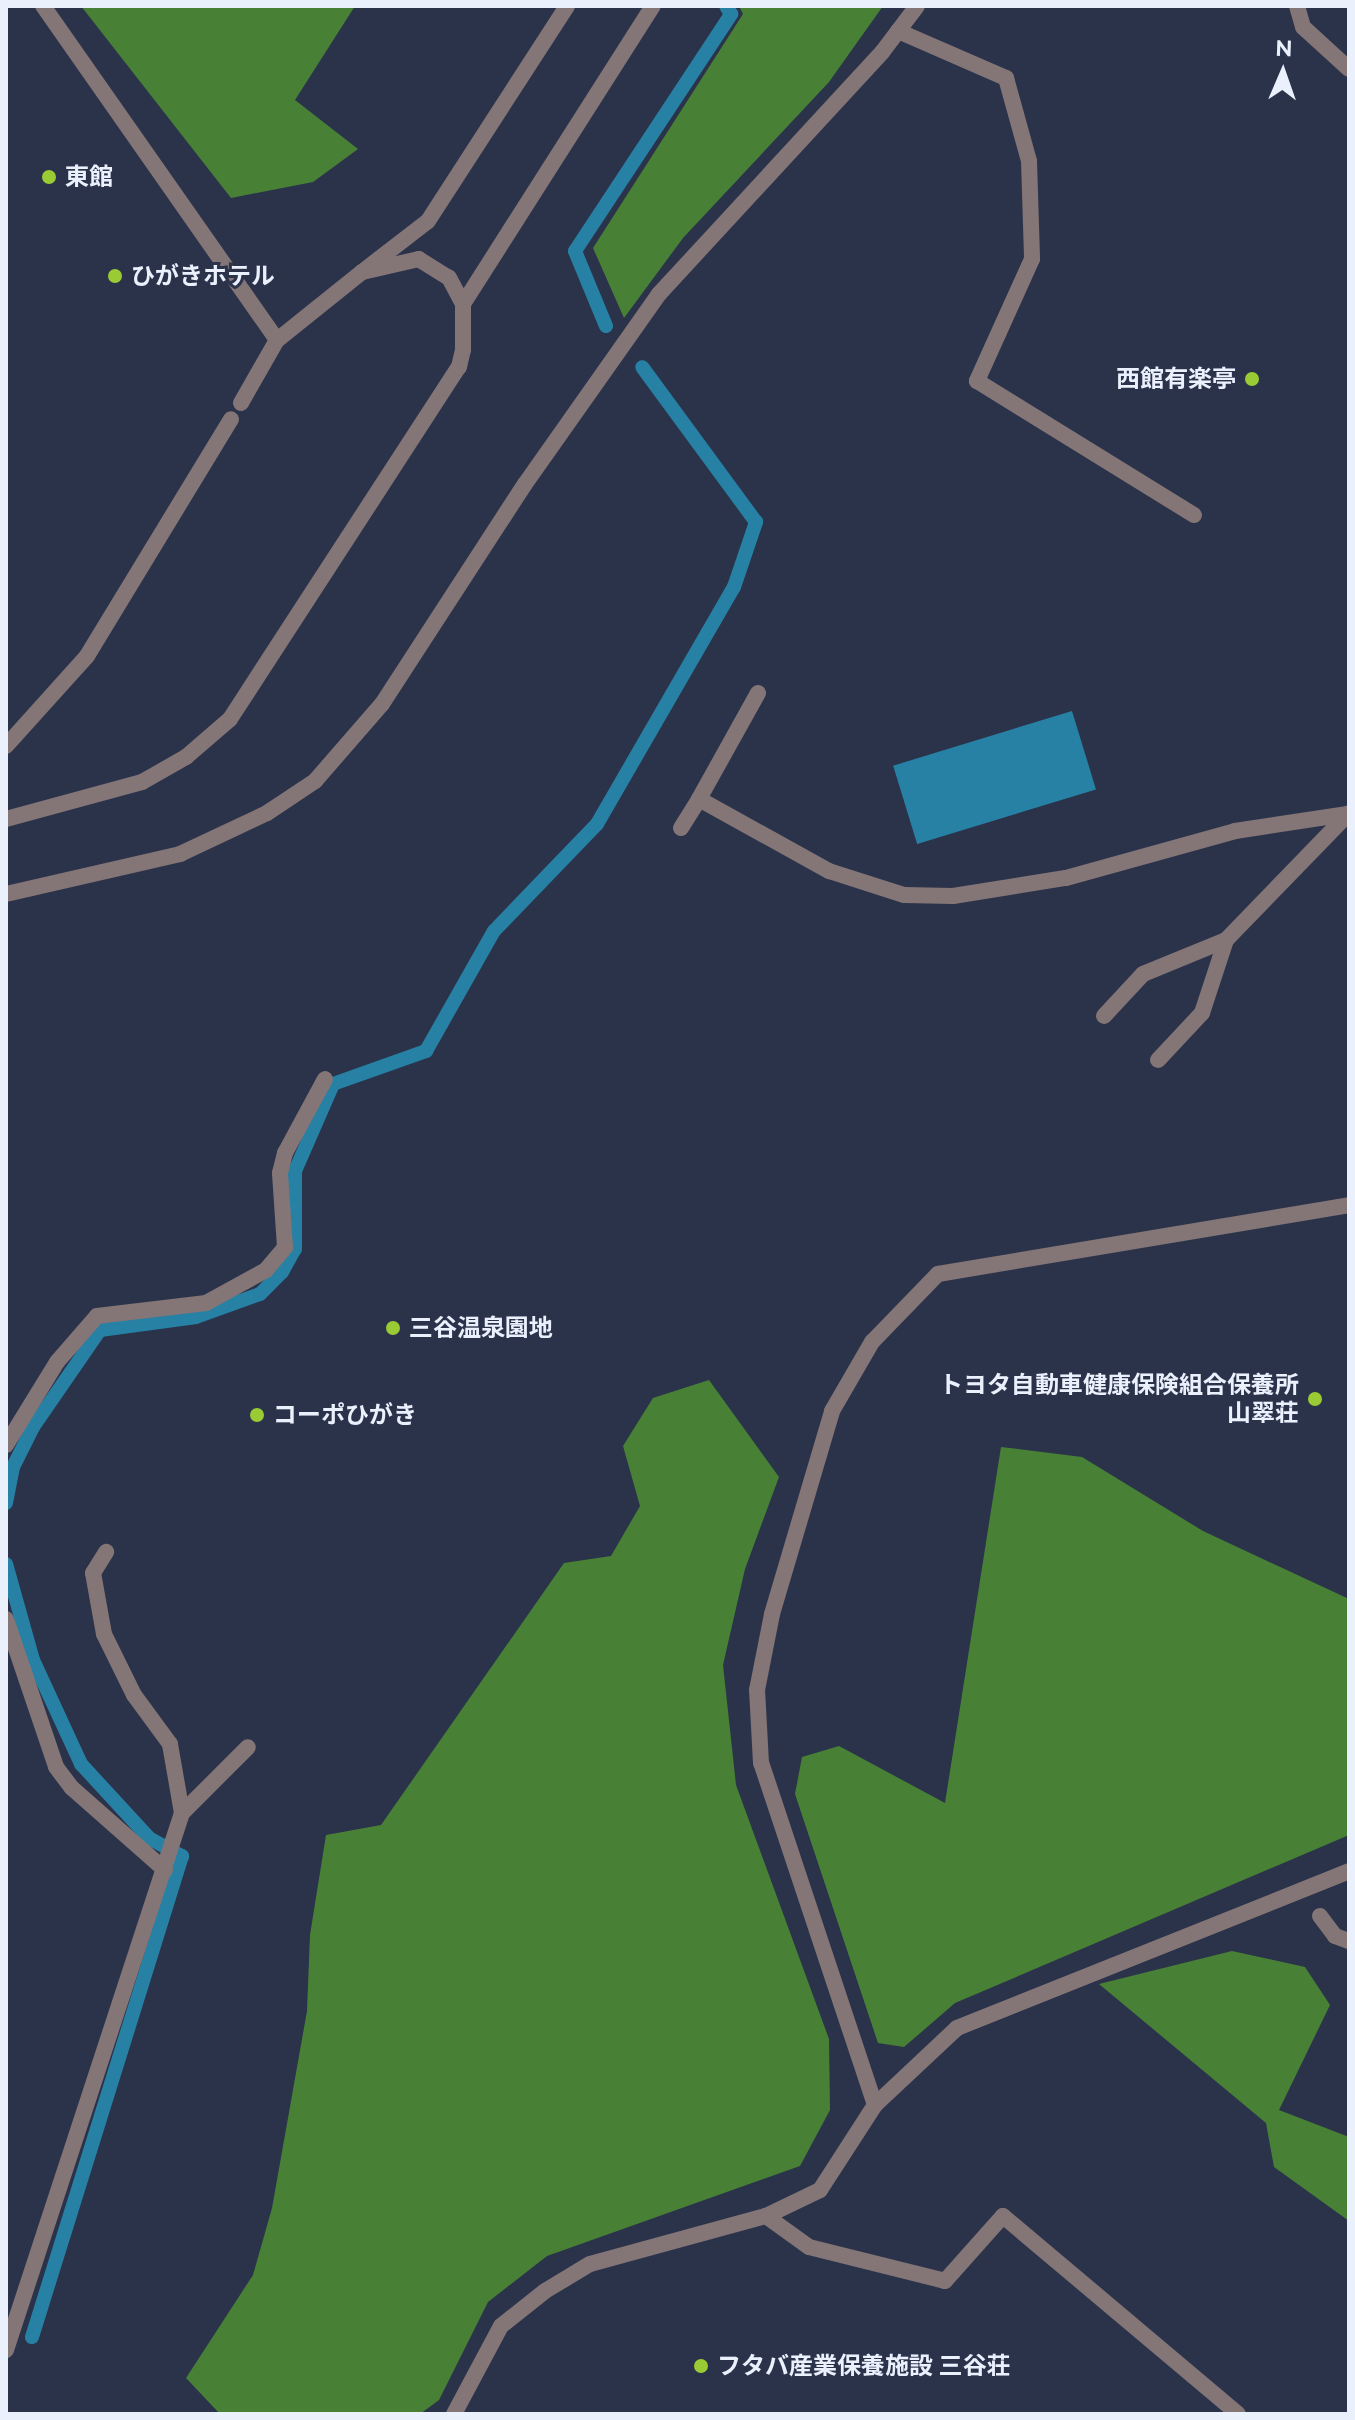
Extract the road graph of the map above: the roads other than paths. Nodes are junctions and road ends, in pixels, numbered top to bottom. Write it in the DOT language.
graph roads {
  1 [pos="43,6"];
  2 [pos="567,6"];
  3 [pos="653,6"];
  4 [pos="917,6"];
  5 [pos="1297,6"];
  6 [pos="898,31"];
  7 [pos="1349,69"];
  8 [pos="362,272"];
  9 [pos="463,304"];
  10 [pos="277,340"];
  11 [pos="241,403"];
  12 [pos="231,419"];
  13 [pos="1194,515"];
  14 [pos="758,693"];
  15 [pos="6,746"];
  16 [pos="699,799"];
  17 [pos="1349,814"];
  18 [pos="6,819"];
  19 [pos="681,828"];
  20 [pos="6,894"];
  21 [pos="1226,940"];
  22 [pos="1104,1016"];
  23 [pos="1158,1060"];
  24 [pos="325,1079"];
  25 [pos="1349,1205"];
  26 [pos="6,1445"];
  27 [pos="106,1552"];
  28 [pos="6,1619"];
  29 [pos="248,1747"];
  30 [pos="182,1813"];
  31 [pos="166,1865"];
  32 [pos="1349,1871"];
  33 [pos="1320,1916"];
  34 [pos="1349,1941"];
  35 [pos="875,2105"];
  36 [pos="766,2216"];
  37 [pos="6,2350"];
  38 [pos="454,2414"];
  39 [pos="1238,2414"];
  1 -- 10 [label="street"];
  2 -- 8 [label="street"];
  3 -- 9 [label="street"];
  4 -- 6 [label="street"];
  5 -- 7 [label="street"];
  6 -- 13 [label="street"];
  6 -- 20 [label="street"];
  8 -- 9 [label="street"];
  8 -- 10 [label="street"];
  9 -- 18 [label="street"];
  10 -- 11 [label="street"];
  12 -- 15 [label="street"];
  14 -- 16 [label="street"];
  16 -- 17 [label="street"];
  16 -- 19 [label="street"];
  17 -- 21 [label="street"];
  21 -- 22 [label="street"];
  21 -- 23 [label="street"];
  24 -- 26 [label="street"];
  25 -- 35 [label="street"];
  27 -- 30 [label="street"];
  28 -- 31 [label="street"];
  29 -- 30 [label="street"];
  30 -- 31 [label="street"];
  31 -- 37 [label="street"];
  32 -- 35 [label="street"];
  33 -- 34 [label="street"];
  35 -- 36 [label="street"];
  36 -- 38 [label="street"];
  36 -- 39 [label="street"];
}
